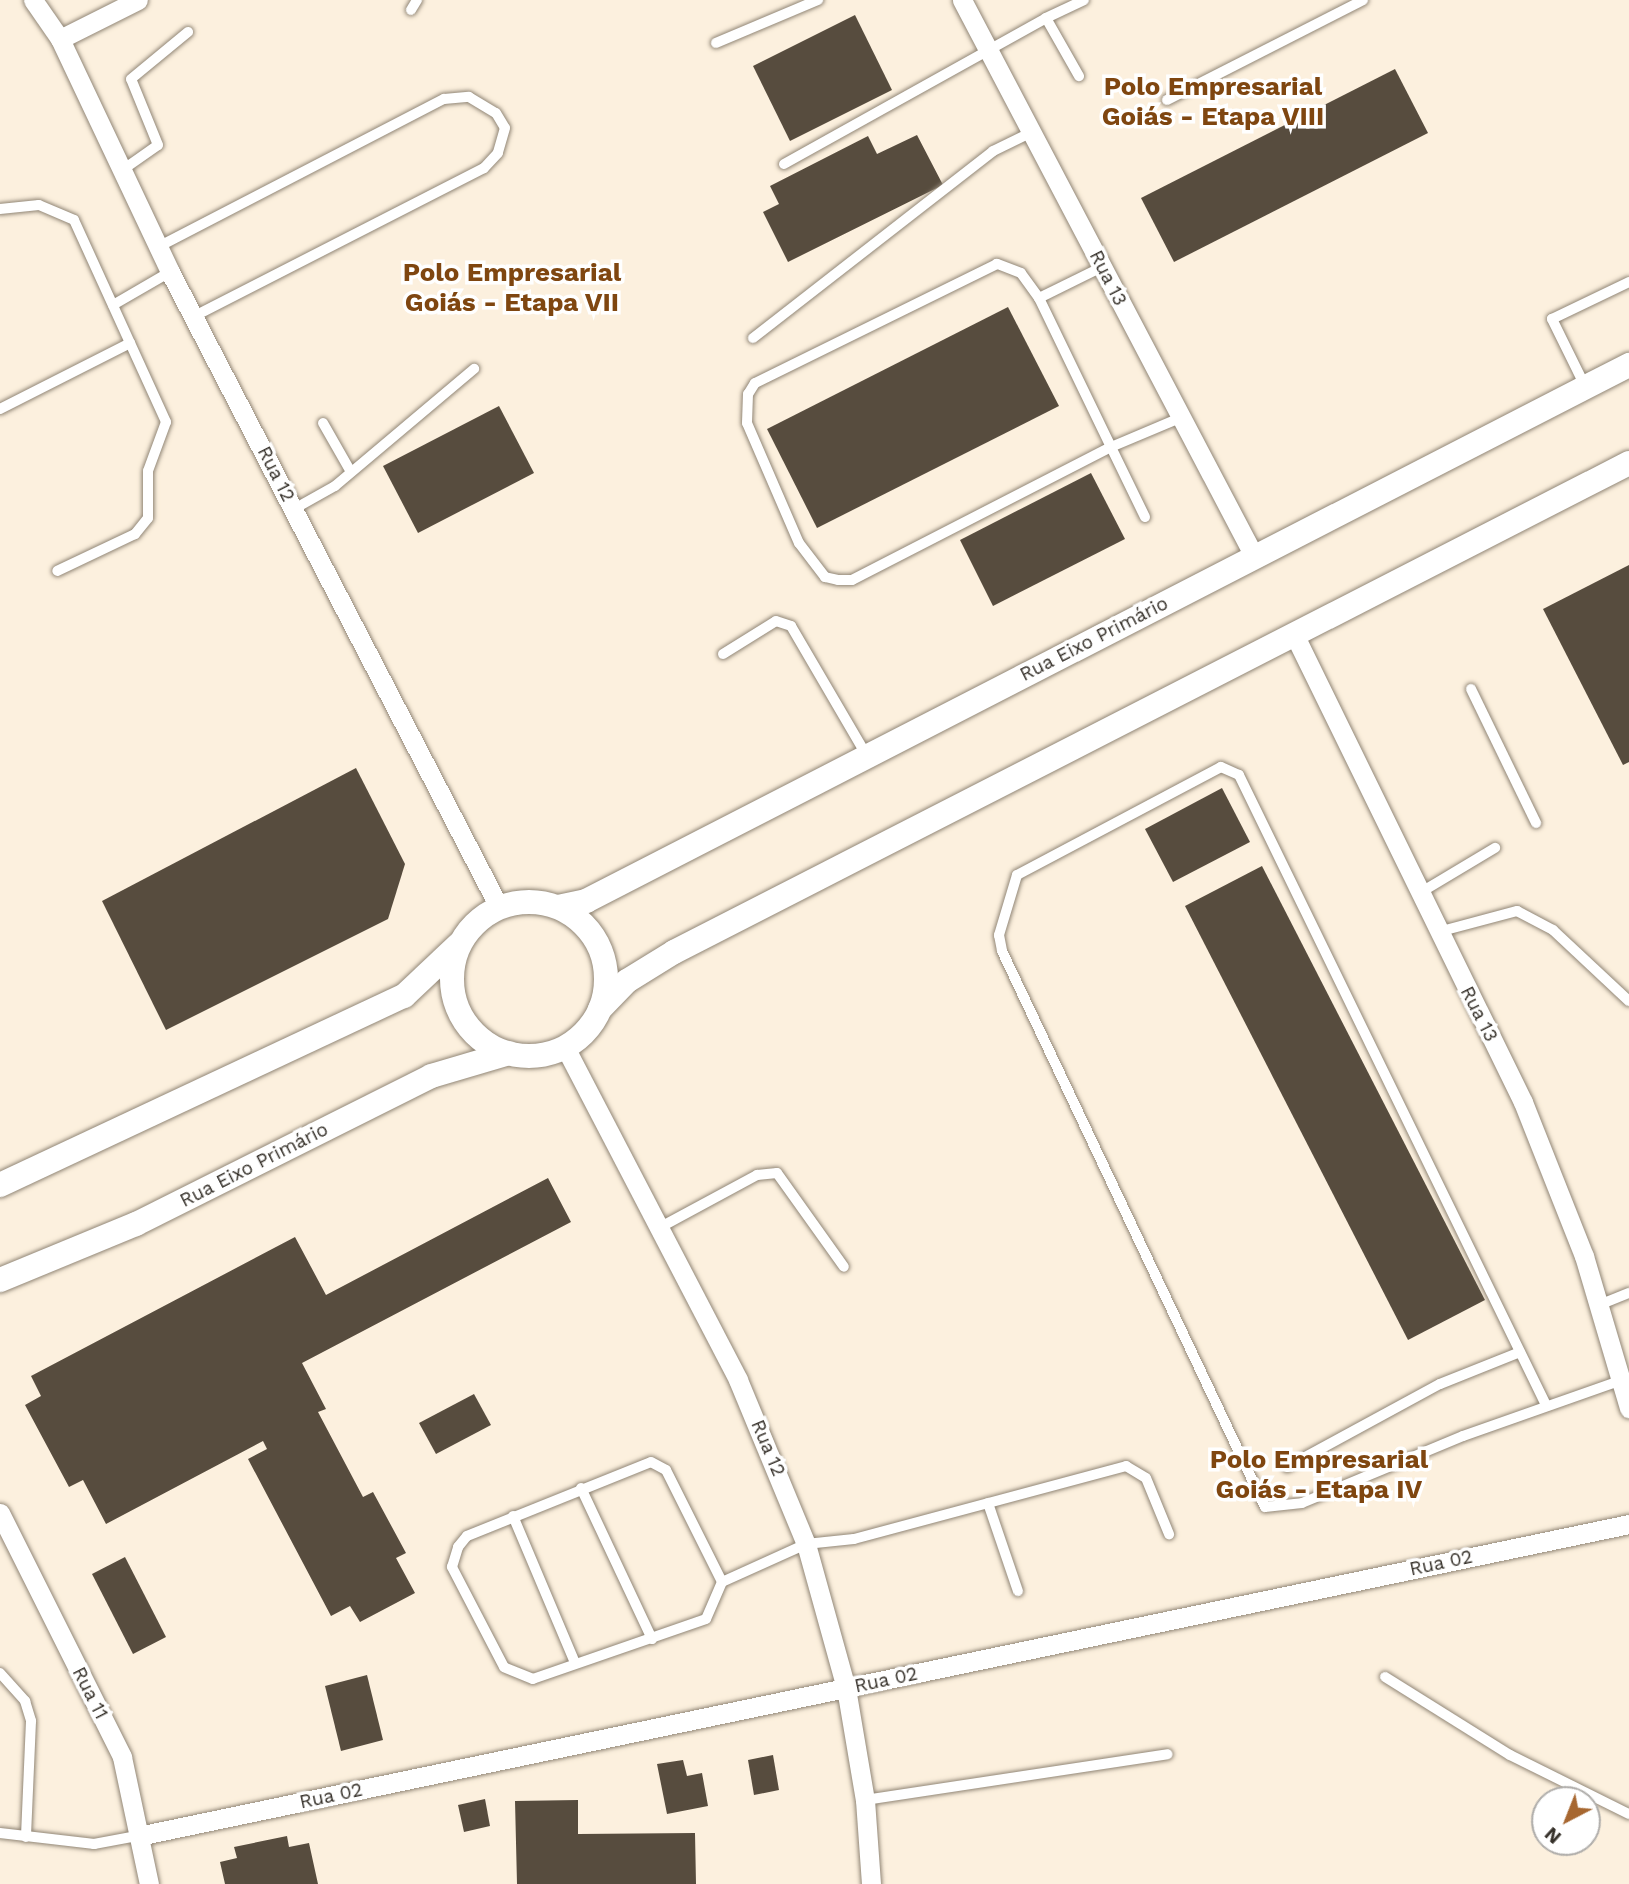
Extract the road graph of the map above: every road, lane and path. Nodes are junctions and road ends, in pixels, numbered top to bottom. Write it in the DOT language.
graph roads {
  1 [pos="33,0"];
  2 [pos="138,0"];
  3 [pos="417,0"];
  4 [pos="818,0"];
  5 [pos="962,0"];
  6 [pos="1084,0"];
  7 [pos="1363,0"];
  8 [pos="411,10"];
  9 [pos="1046,18"];
  10 [pos="188,32"];
  11 [pos="60,39"];
  12 [pos="716,43"];
  13 [pos="987,50"];
  14 [pos="1079,76"];
  15 [pos="1167,100"];
  16 [pos="1032,132"];
  17 [pos="784,164"];
  18 [pos="121,172"];
  19 [pos="0,209"];
  20 [pos="158,247"];
  21 [pos="1101,267"];
  22 [pos="170,272"];
  23 [pos="1629,282"];
  24 [pos="1039,298"];
  25 [pos="113,305"];
  26 [pos="195,316"];
  27 [pos="753,338"];
  28 [pos="130,343"];
  29 [pos="1629,365"];
  30 [pos="474,369"];
  31 [pos="1586,387"];
  32 [pos="0,409"];
  33 [pos="1180,418"];
  34 [pos="323,423"];
  35 [pos="1111,447"];
  36 [pos="1629,463"];
  37 [pos="351,472"];
  38 [pos="294,509"];
  39 [pos="1145,517"];
  40 [pos="1254,556"];
  41 [pos="57,571"];
  42 [pos="1294,634"];
  43 [pos="723,654"];
  44 [pos="1471,689"];
  45 [pos="867,756"];
  46 [pos="1536,823"];
  47 [pos="1495,848"];
  48 [pos="1418,894"];
  49 [pos="499,906"];
  50 [pos="558,907"];
  51 [pos="1438,932"];
  52 [pos="458,945"];
  53 [pos="1629,1001"];
  54 [pos="600,1009"];
  55 [pos="565,1047"];
  56 [pos="509,1053"];
  57 [pos="0,1185"];
  58 [pos="656,1229"];
  59 [pos="844,1267"];
  60 [pos="0,1280"];
  61 [pos="1629,1293"];
  62 [pos="1599,1305"];
  63 [pos="1520,1352"];
  64 [pos="1623,1380"];
  65 [pos="1546,1405"];
  66 [pos="1629,1408"];
  67 [pos="1287,1467"];
  68 [pos="581,1488"];
  69 [pos="988,1503"];
  70 [pos="0,1513"];
  71 [pos="513,1516"];
  72 [pos="1629,1524"];
  73 [pos="1169,1534"];
  74 [pos="806,1544"];
  75 [pos="722,1582"];
  76 [pos="1018,1591"];
  77 [pos="652,1639"];
  78 [pos="575,1663"];
  79 [pos="0,1674"];
  80 [pos="1385,1677"];
  81 [pos="846,1688"];
  82 [pos="1168,1754"];
  83 [pos="865,1800"];
  84 [pos="1629,1814"];
  85 [pos="0,1833"];
  86 [pos="143,1835"];
  87 [pos="26,1837"];
  88 [pos="149,1884"];
  89 [pos="871,1884"];
  1 -- 11 [label="street, Rua 12"];
  2 -- 11 [label="street"];
  3 -- 8 [label="lane"];
  4 -- 12 [label="lane"];
  5 -- 13 [label="street, Rua 13"];
  6 -- 9 [label="lane"];
  7 -- 15 [label="lane"];
  9 -- 13 [label="lane"];
  9 -- 14 [label="lane"];
  10 -- 18 [label="lane"];
  11 -- 18 [label="street, Rua 12"];
  13 -- 16 [label="street, Rua 13"];
  13 -- 17 [label="lane"];
  16 -- 21 [label="street, Rua 13"];
  16 -- 27 [label="lane"];
  18 -- 20 [label="street, Rua 12"];
  19 -- 25 [label="lane"];
  20 -- 22 [label="street, Rua 12"];
  20 -- 26 [label="lane"];
  21 -- 24 [label="lane"];
  21 -- 33 [label="street, Rua 13"];
  22 -- 25 [label="lane"];
  22 -- 26 [label="street, Rua 12"];
  23 -- 31 [label="lane"];
  24 -- 35 [label="lane"];
  24 -- 35 [label="lane"];
  25 -- 28 [label="lane"];
  26 -- 38 [label="street, Rua 12"];
  28 -- 32 [label="lane"];
  28 -- 41 [label="lane"];
  29 -- 31 [label="street, Rua Eixo Primário"];
  30 -- 37 [label="lane"];
  31 -- 40 [label="street, Rua Eixo Primário"];
  33 -- 35 [label="lane"];
  33 -- 40 [label="street, Rua 13"];
  34 -- 37 [label="lane"];
  35 -- 39 [label="lane"];
  36 -- 42 [label="street"];
  37 -- 38 [label="lane"];
  38 -- 49 [label="street, Rua 12"];
  40 -- 45 [label="street, Rua Eixo Primário"];
  42 -- 48 [label="street, Rua 13"];
  42 -- 54 [label="street"];
  43 -- 45 [label="lane"];
  44 -- 46 [label="lane"];
  45 -- 50 [label="street, Rua Eixo Primário"];
  47 -- 48 [label="lane"];
  48 -- 51 [label="street, Rua 13"];
  49 -- 50 [label="street"];
  49 -- 52 [label="street"];
  50 -- 54 [label="street"];
  51 -- 53 [label="lane"];
  51 -- 62 [label="street, Rua 13"];
  52 -- 56 [label="street"];
  52 -- 57 [label="street"];
  54 -- 55 [label="street"];
  55 -- 56 [label="street"];
  55 -- 58 [label="street, Rua 12"];
  56 -- 60 [label="street, Rua Eixo Primário"];
  58 -- 59 [label="lane"];
  58 -- 74 [label="street, Rua 12"];
  61 -- 62 [label="lane"];
  62 -- 64 [label="street, Rua 13"];
  63 -- 65 [label="lane"];
  63 -- 65 [label="lane"];
  63 -- 67 [label="lane"];
  64 -- 65 [label="lane"];
  64 -- 66 [label="street, Rua 13"];
  68 -- 71 [label="lane"];
  68 -- 75 [label="lane"];
  68 -- 77 [label="lane"];
  69 -- 73 [label="lane"];
  69 -- 74 [label="lane"];
  69 -- 76 [label="lane"];
  70 -- 86 [label="street, Rua 11"];
  71 -- 78 [label="lane"];
  71 -- 78 [label="lane"];
  72 -- 81 [label="street, Rua 02"];
  74 -- 75 [label="lane"];
  74 -- 81 [label="street, Rua 12"];
  75 -- 77 [label="lane"];
  77 -- 78 [label="lane"];
  79 -- 87 [label="lane"];
  80 -- 84 [label="lane"];
  81 -- 83 [label="street, Rua 12"];
  81 -- 86 [label="street, Rua 02"];
  82 -- 83 [label="lane"];
  83 -- 89 [label="street, Rua 12"];
  85 -- 87 [label="lane"];
  86 -- 87 [label="lane"];
  86 -- 88 [label="street, Rua 11"];
}
